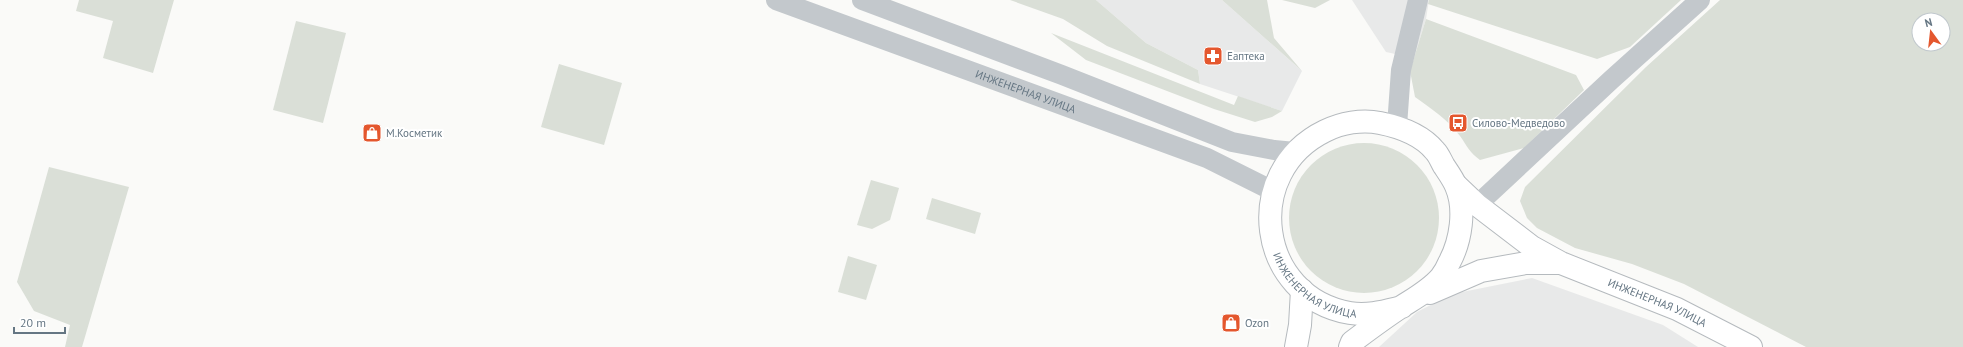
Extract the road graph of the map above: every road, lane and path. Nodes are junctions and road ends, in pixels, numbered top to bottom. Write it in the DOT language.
graph roads {
  1 [pos="776,0"];
  2 [pos="862,0"];
  3 [pos="1418,0"];
  4 [pos="1700,0"];
  5 [pos="1397,126"];
  6 [pos="1296,152"];
  7 [pos="1457,186"];
  8 [pos="1273,192"];
  9 [pos="1477,205"];
  10 [pos="1561,263"];
  11 [pos="1302,290"];
  12 [pos="1410,302"];
  13 [pos="1296,347"];
  14 [pos="1350,347"];
  15 [pos="1751,347"];
  1 -- 8 [label="street, ИНЖЕНЕРНАЯ УЛИЦА"];
  2 -- 6 [label="street"];
  3 -- 5 [label="street"];
  4 -- 9 [label="street"];
  5 -- 6 [label="main road, ИНЖЕНЕРНАЯ УЛИЦА"];
  5 -- 7 [label="main road, ИНЖЕНЕРНАЯ УЛИЦА"];
  6 -- 8 [label="main road, ИНЖЕНЕРНАЯ УЛИЦА"];
  7 -- 9 [label="main road, ИНЖЕНЕРНАЯ УЛИЦА"];
  7 -- 12 [label="main road, ИНЖЕНЕРНАЯ УЛИЦА"];
  8 -- 11 [label="main road, ИНЖЕНЕРНАЯ УЛИЦА"];
  9 -- 10 [label="main road, ИНЖЕНЕРНАЯ УЛИЦА"];
  10 -- 12 [label="main road, ИНЖЕНЕРНАЯ УЛИЦА"];
  10 -- 15 [label="main road, ИНЖЕНЕРНАЯ УЛИЦА"];
  11 -- 12 [label="main road, ИНЖЕНЕРНАЯ УЛИЦА"];
  11 -- 13 [label="main road"];
  12 -- 14 [label="main road"];
}
